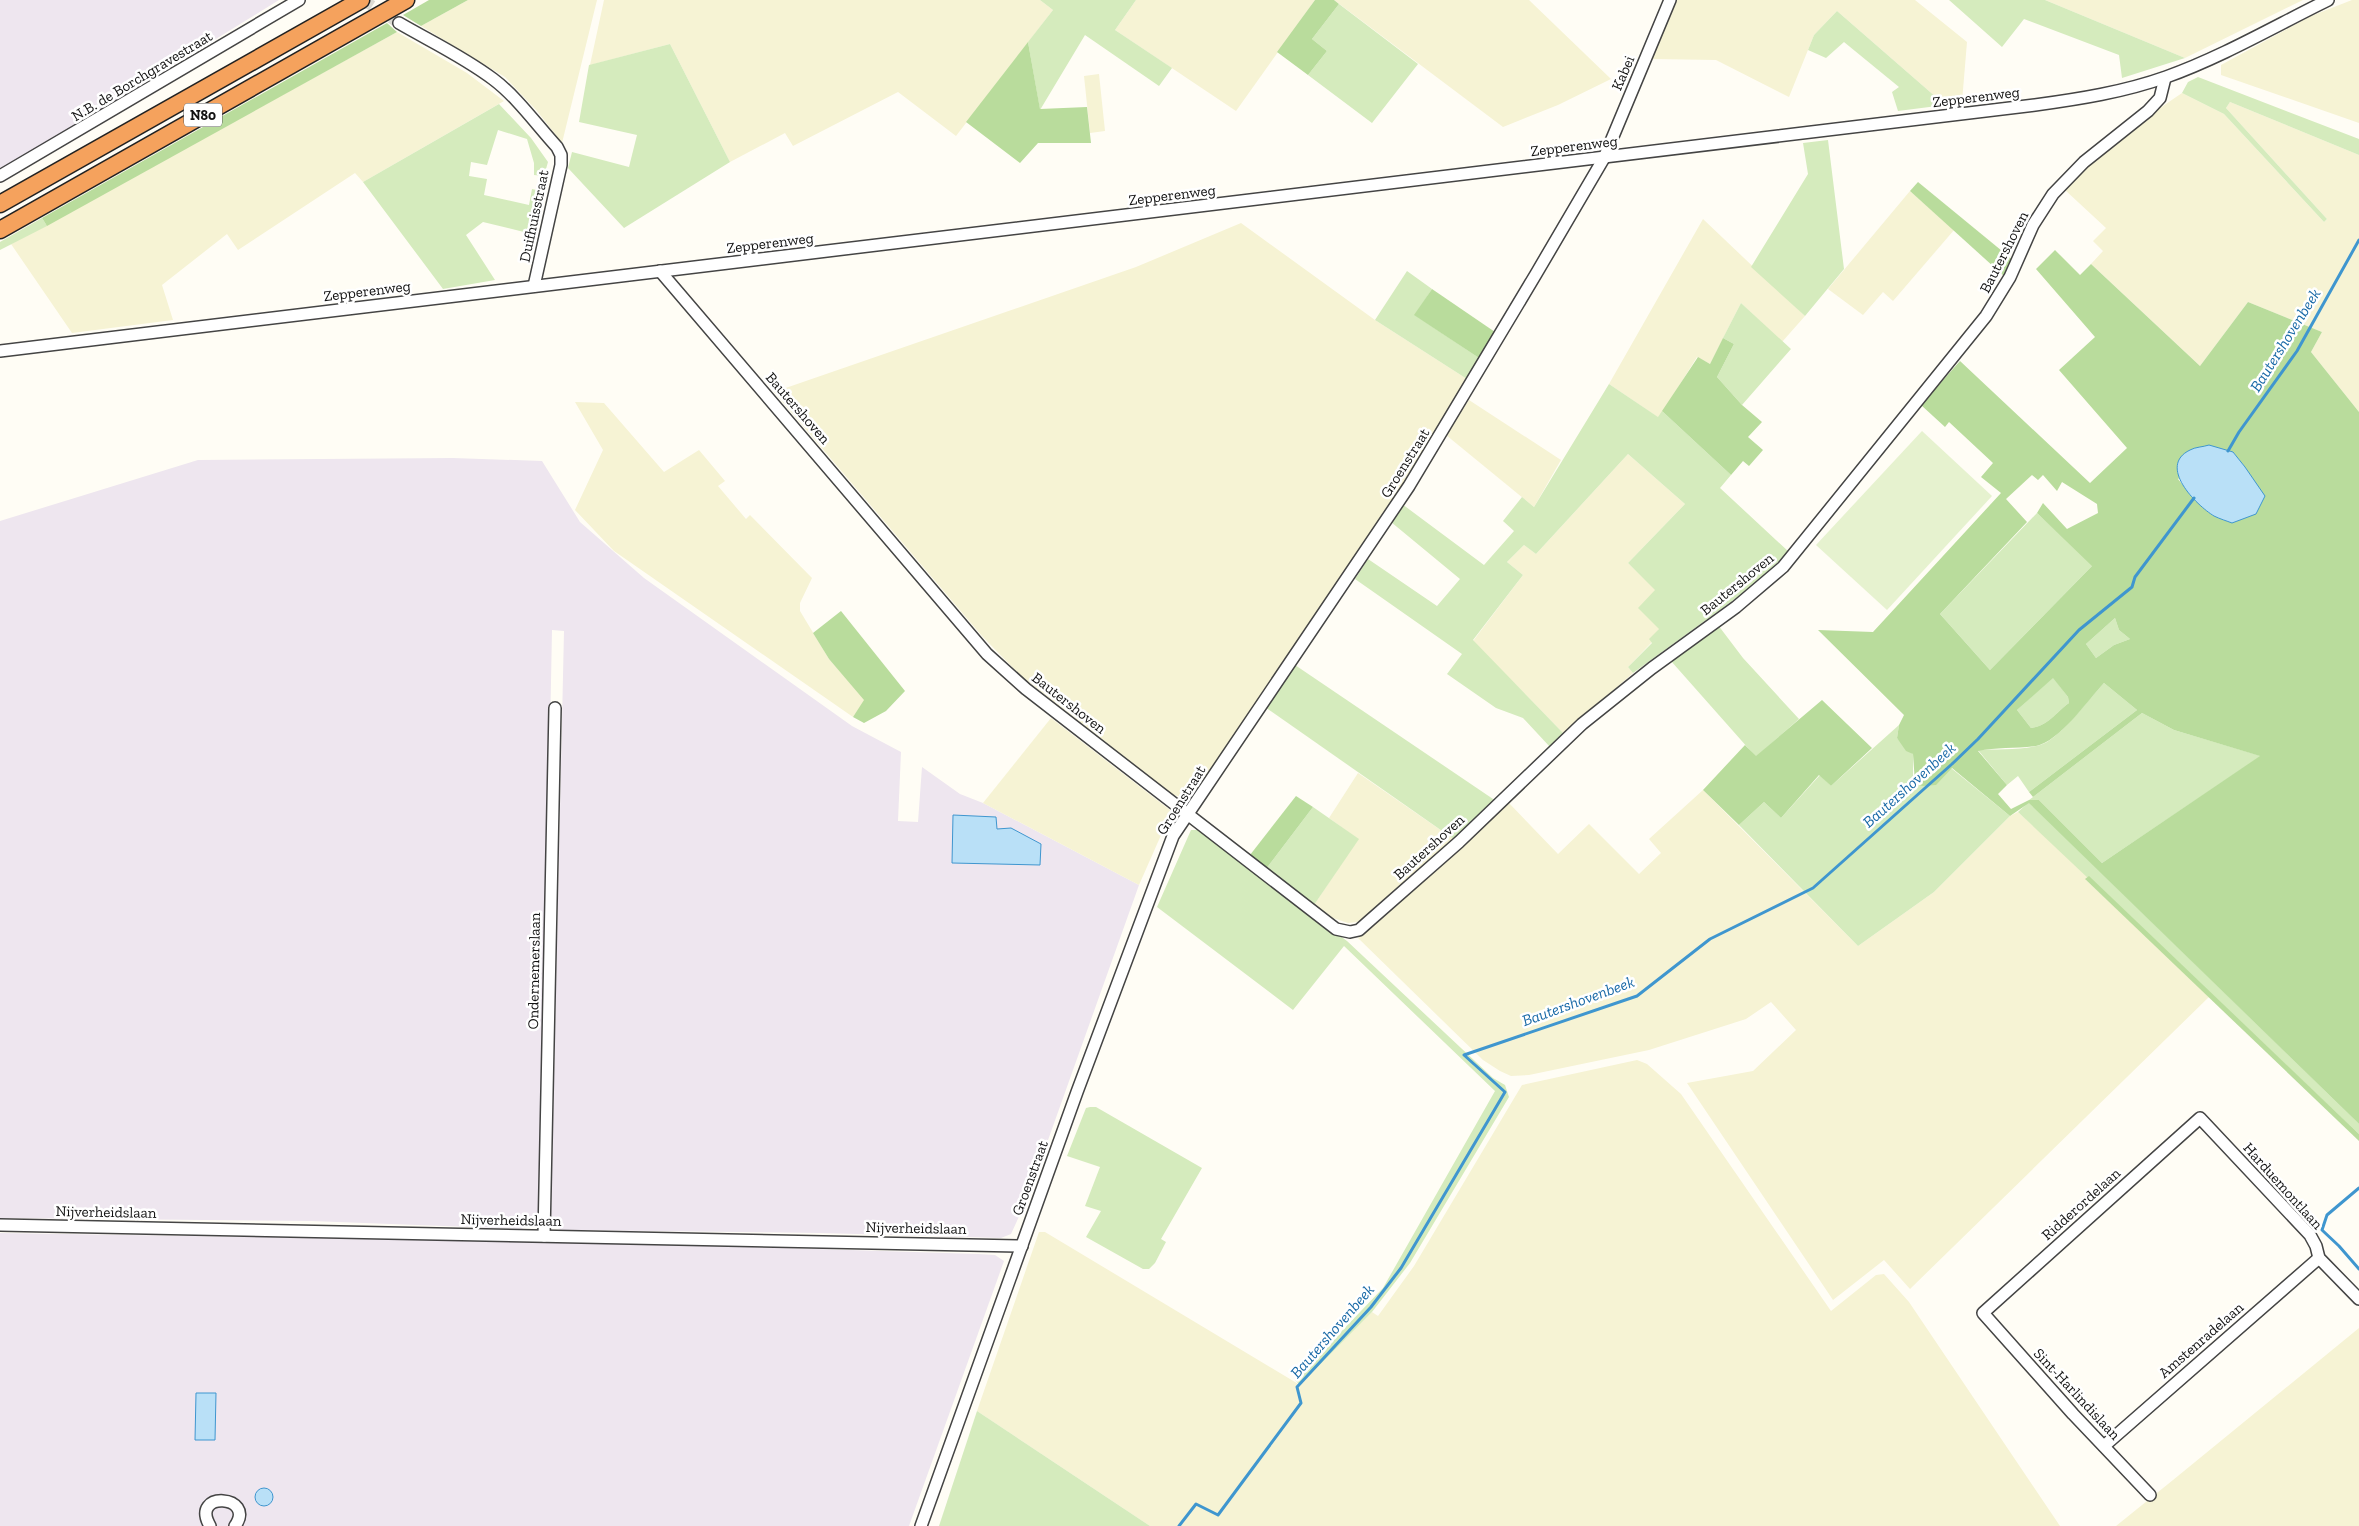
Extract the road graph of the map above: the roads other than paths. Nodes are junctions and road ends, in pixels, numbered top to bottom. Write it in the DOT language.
graph roads {
  1 [pos="299,0"];
  2 [pos="361,0"];
  3 [pos="406,0"];
  4 [pos="1670,0"];
  5 [pos="2328,0"];
  6 [pos="399,23"];
  7 [pos="2165,78"];
  8 [pos="1604,158"];
  9 [pos="0,176"];
  10 [pos="0,204"];
  11 [pos="0,230"];
  12 [pos="660,271"];
  13 [pos="534,286"];
  14 [pos="0,351"];
  15 [pos="555,708"];
  16 [pos="1188,813"];
  17 [pos="2200,1118"];
  18 [pos="0,1225"];
  19 [pos="544,1236"];
  20 [pos="1022,1246"];
  21 [pos="2319,1258"];
  22 [pos="2359,1299"];
  23 [pos="1983,1313"];
  24 [pos="2104,1446"];
  25 [pos="2150,1495"];
  26 [pos="210,1526"];
  27 [pos="235,1526"];
  28 [pos="921,1526"];
  1 -- 9 [label="street, N.B. de Borchgravestraat"];
  2 -- 10 [label="highway, N80"];
  3 -- 11 [label="highway, N80"];
  4 -- 8 [label="street, Kabei"];
  5 -- 7 [label="street, Zepperenweg"];
  6 -- 13 [label="street, Duifhuisstraat"];
  7 -- 8 [label="street, Zepperenweg"];
  7 -- 16 [label="street, Bautershoven"];
  8 -- 12 [label="street, Zepperenweg"];
  8 -- 16 [label="street, Groenstraat"];
  12 -- 13 [label="street, Zepperenweg"];
  12 -- 16 [label="street, Bautershoven"];
  13 -- 14 [label="street, Zepperenweg"];
  15 -- 19 [label="street, Ondernemerslaan"];
  16 -- 20 [label="street, Groenstraat"];
  17 -- 21 [label="street, Harduemontlaan"];
  17 -- 23 [label="street, Ridderordelaan"];
  18 -- 19 [label="street, Nijverheidslaan"];
  19 -- 20 [label="street, Nijverheidslaan"];
  20 -- 28 [label="street, Groenstraat"];
  21 -- 22 [label="street, Harduemontlaan"];
  21 -- 24 [label="street, Amstenradelaan"];
  23 -- 24 [label="street, Sint-Harlindislaan"];
  24 -- 25 [label="street, Sint-Harlindislaan"];
  26 -- 27 [label="street"];
}
